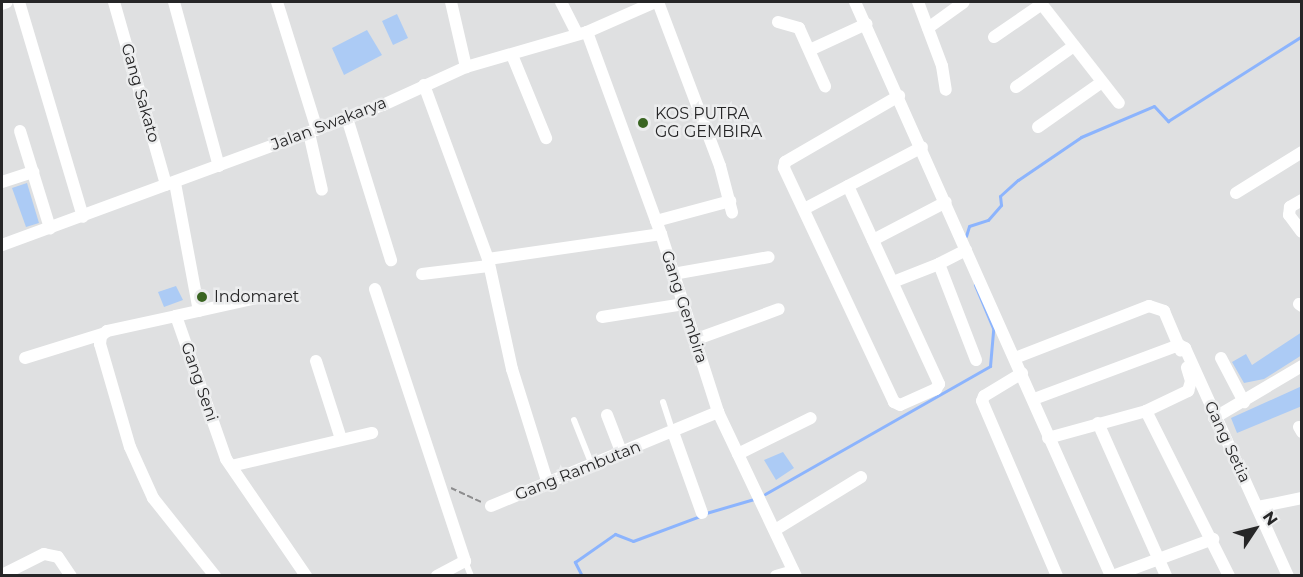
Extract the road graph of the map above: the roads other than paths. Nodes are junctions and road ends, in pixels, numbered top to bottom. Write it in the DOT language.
graph roads {
  1 [pos="7,2"];
  2 [pos="19,2"];
  3 [pos="114,2"];
  4 [pos="174,2"];
  5 [pos="277,2"];
  6 [pos="451,2"];
  7 [pos="561,2"];
  8 [pos="657,2"];
  9 [pos="855,2"];
  10 [pos="918,2"];
  11 [pos="964,2"];
  12 [pos="1041,3"];
  13 [pos="2,4"];
  14 [pos="778,22"];
  15 [pos="866,24"];
  16 [pos="928,28"];
  17 [pos="582,32"];
  18 [pos="994,37"];
  19 [pos="1074,46"];
  20 [pos="812,49"];
  21 [pos="512,55"];
  22 [pos="466,67"];
  23 [pos="1102,82"];
  24 [pos="424,85"];
  25 [pos="825,86"];
  26 [pos="1016,87"];
  27 [pos="946,90"];
  28 [pos="899,96"];
  29 [pos="1119,103"];
  30 [pos="347,118"];
  31 [pos="1038,127"];
  32 [pos="20,131"];
  33 [pos="313,131"];
  34 [pos="546,138"];
  35 [pos="922,147"];
  36 [pos="1302,152"];
  37 [pos="219,166"];
  38 [pos="33,172"];
  39 [pos="2,182"];
  40 [pos="170,184"];
  41 [pos="848,186"];
  42 [pos="322,190"];
  43 [pos="1236,193"];
  44 [pos="1302,200"];
  45 [pos="946,202"];
  46 [pos="806,208"];
  47 [pos="83,217"];
  48 [pos="656,220"];
  49 [pos="50,228"];
  50 [pos="1302,232"];
  51 [pos="661,234"];
  52 [pos="873,240"];
  53 [pos="2,245"];
  54 [pos="966,250"];
  55 [pos="769,257"];
  56 [pos="392,260"];
  57 [pos="489,263"];
  58 [pos="939,264"];
  59 [pos="422,274"];
  60 [pos="673,274"];
  61 [pos="893,282"];
  62 [pos="375,289"];
  63 [pos="257,298"];
  64 [pos="684,304"];
  65 [pos="779,309"];
  66 [pos="199,311"];
  67 [pos="176,316"];
  68 [pos="602,317"];
  69 [pos="102,334"];
  70 [pos="694,340"];
  71 [pos="1179,345"];
  72 [pos="25,358"];
  73 [pos="1015,358"];
  74 [pos="1221,358"];
  75 [pos="976,360"];
  76 [pos="316,361"];
  77 [pos="1302,366"];
  78 [pos="1022,373"];
  79 [pos="1302,376"];
  80 [pos="1280,382"];
  81 [pos="1034,399"];
  82 [pos="663,402"];
  83 [pos="1244,402"];
  84 [pos="1146,411"];
  85 [pos="718,412"];
  86 [pos="607,415"];
  87 [pos="810,418"];
  88 [pos="1214,418"];
  89 [pos="574,420"];
  90 [pos="1098,423"];
  91 [pos="672,432"];
  92 [pos="372,433"];
  93 [pos="1048,438"];
  94 [pos="341,439"];
  95 [pos="622,454"];
  96 [pos="738,454"];
  97 [pos="231,466"];
  98 [pos="592,466"];
  99 [pos="861,477"];
  100 [pos="548,484"];
  101 [pos="1302,498"];
  102 [pos="491,506"];
  103 [pos="1258,507"];
  104 [pos="702,513"];
  105 [pos="775,530"];
  106 [pos="1212,539"];
  107 [pos="1158,558"];
  108 [pos="465,561"];
  109 [pos="794,573"];
  110 [pos="2,575"];
  111 [pos="71,576"];
  112 [pos="215,576"];
  113 [pos="306,576"];
  114 [pos="437,576"];
  115 [pos="471,576"];
  116 [pos="776,576"];
  117 [pos="1057,576"];
  118 [pos="1112,576"];
  119 [pos="1166,576"];
  120 [pos="1229,576"];
  121 [pos="1288,576"];
  1 -- 13 [label="street"];
  2 -- 47 [label="street"];
  3 -- 40 [label="street, Gang Sakato"];
  4 -- 37 [label="street"];
  5 -- 33 [label="street"];
  6 -- 22 [label="street"];
  7 -- 17 [label="street, Gang Gembira"];
  8 -- 17 [label="street, Jalan Swakarya"];
  8 -- 48 [label="street"];
  9 -- 15 [label="street"];
  10 -- 16 [label="street"];
  11 -- 16 [label="street"];
  12 -- 18 [label="street"];
  12 -- 19 [label="street"];
  14 -- 20 [label="street"];
  15 -- 20 [label="street"];
  15 -- 28 [label="street"];
  16 -- 27 [label="street"];
  17 -- 21 [label="street, Jalan Swakarya"];
  17 -- 48 [label="street, Gang Gembira"];
  19 -- 23 [label="street"];
  19 -- 26 [label="street"];
  20 -- 25 [label="street"];
  21 -- 22 [label="street, Jalan Swakarya"];
  21 -- 34 [label="street"];
  22 -- 24 [label="street, Jalan Swakarya"];
  23 -- 29 [label="street"];
  23 -- 31 [label="street"];
  24 -- 30 [label="street, Jalan Swakarya"];
  24 -- 57 [label="street"];
  28 -- 35 [label="street"];
  28 -- 46 [label="street"];
  30 -- 33 [label="street, Jalan Swakarya"];
  30 -- 56 [label="street"];
  32 -- 38 [label="street"];
  33 -- 37 [label="street, Jalan Swakarya"];
  33 -- 42 [label="street"];
  35 -- 41 [label="street"];
  35 -- 45 [label="street"];
  36 -- 43 [label="street"];
  37 -- 40 [label="street, Jalan Swakarya"];
  38 -- 39 [label="street"];
  38 -- 49 [label="street"];
  40 -- 47 [label="street, Jalan Swakarya"];
  40 -- 66 [label="street"];
  41 -- 46 [label="street"];
  41 -- 52 [label="street"];
  44 -- 50 [label="street"];
  45 -- 52 [label="street"];
  45 -- 54 [label="street"];
  46 -- 61 [label="street"];
  47 -- 49 [label="street, Jalan Swakarya"];
  48 -- 51 [label="street, Gang Gembira"];
  49 -- 53 [label="street, Jalan Swakarya"];
  51 -- 57 [label="street"];
  51 -- 60 [label="street, Gang Gembira"];
  52 -- 61 [label="street"];
  54 -- 58 [label="street"];
  54 -- 73 [label="street"];
  55 -- 60 [label="street"];
  57 -- 59 [label="street"];
  57 -- 100 [label="street"];
  58 -- 61 [label="street"];
  58 -- 75 [label="street"];
  60 -- 64 [label="street, Gang Gembira"];
  62 -- 108 [label="street"];
  63 -- 66 [label="street"];
  64 -- 68 [label="street"];
  64 -- 70 [label="street, Gang Gembira"];
  65 -- 70 [label="street"];
  66 -- 67 [label="street"];
  67 -- 69 [label="street"];
  67 -- 97 [label="street, Gang Seni"];
  69 -- 72 [label="street"];
  69 -- 112 [label="street"];
  70 -- 85 [label="street, Gang Gembira"];
  71 -- 73 [label="street"];
  71 -- 81 [label="street"];
  71 -- 84 [label="street"];
  71 -- 88 [label="street, Gang Setia"];
  73 -- 78 [label="street"];
  74 -- 83 [label="street"];
  76 -- 94 [label="street"];
  77 -- 80 [label="street"];
  78 -- 81 [label="street"];
  78 -- 117 [label="street"];
  79 -- 80 [label="street"];
  80 -- 83 [label="street"];
  81 -- 93 [label="street"];
  82 -- 91 [label="lane"];
  83 -- 88 [label="street"];
  84 -- 90 [label="street"];
  84 -- 106 [label="street"];
  85 -- 91 [label="street, Gang Rambutan"];
  85 -- 96 [label="street, Gang Gembira"];
  86 -- 95 [label="street"];
  87 -- 96 [label="street"];
  88 -- 103 [label="street, Gang Setia"];
  89 -- 98 [label="lane"];
  90 -- 93 [label="street"];
  90 -- 107 [label="street"];
  91 -- 95 [label="street, Gang Rambutan"];
  91 -- 104 [label="street"];
  92 -- 94 [label="street"];
  93 -- 118 [label="street"];
  94 -- 97 [label="street"];
  95 -- 98 [label="street, Gang Rambutan"];
  96 -- 105 [label="street, Gang Gembira"];
  97 -- 113 [label="street, Gang Seni"];
  98 -- 100 [label="street, Gang Rambutan"];
  99 -- 105 [label="street"];
  100 -- 102 [label="street, Gang Rambutan"];
  101 -- 103 [label="street"];
  103 -- 121 [label="street, Gang Setia"];
  105 -- 109 [label="street, Gang Gembira"];
  106 -- 107 [label="street"];
  106 -- 120 [label="street"];
  107 -- 118 [label="street"];
  107 -- 119 [label="street"];
  108 -- 114 [label="street"];
  108 -- 115 [label="lane"];
  109 -- 116 [label="street"];
  110 -- 111 [label="street"];
}
